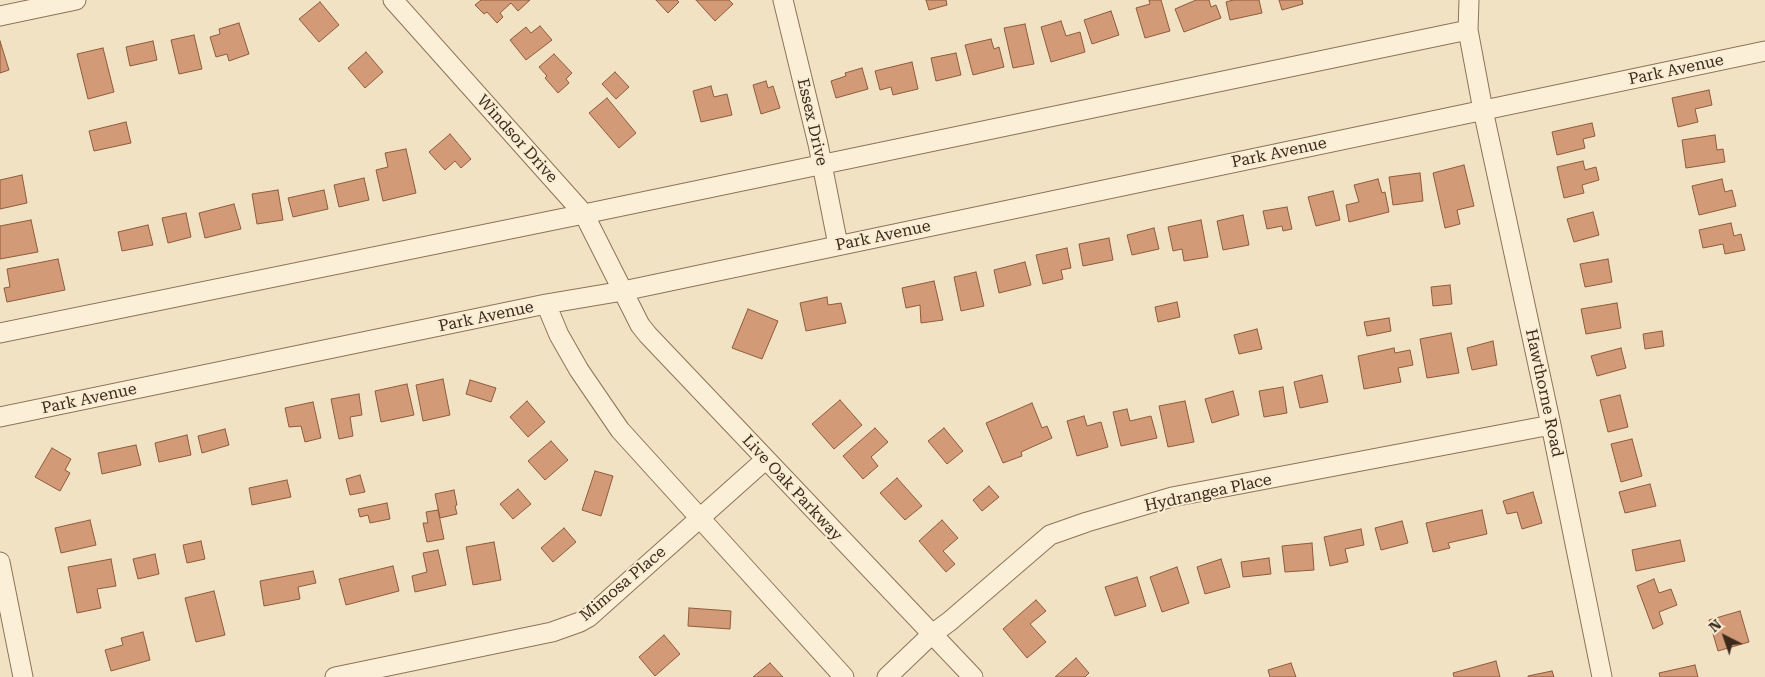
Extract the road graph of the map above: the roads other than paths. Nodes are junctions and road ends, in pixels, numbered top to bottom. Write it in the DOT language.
graph roads {
  1 [pos="76,0"];
  2 [pos="393,0"];
  3 [pos="783,0"];
  4 [pos="1469,0"];
  5 [pos="0,16"];
  6 [pos="1468,30"];
  7 [pos="1765,51"];
  8 [pos="1483,110"];
  9 [pos="822,165"];
  10 [pos="584,214"];
  11 [pos="838,245"];
  12 [pos="623,291"];
  13 [pos="546,304"];
  14 [pos="0,333"];
  15 [pos="0,417"];
  16 [pos="1551,425"];
  17 [pos="765,460"];
  18 [pos="699,519"];
  19 [pos="0,562"];
  20 [pos="931,635"];
  21 [pos="23,677"];
  22 [pos="335,677"];
  23 [pos="844,677"];
  24 [pos="886,677"];
  25 [pos="973,677"];
  26 [pos="1602,677"];
  1 -- 5 [label="street"];
  2 -- 10 [label="street, Windsor Drive"];
  3 -- 9 [label="street, Essex Drive"];
  4 -- 6 [label="street, Hawthorne Road"];
  6 -- 8 [label="street, Hawthorne Road"];
  6 -- 9 [label="street"];
  7 -- 8 [label="street, Park Avenue"];
  8 -- 11 [label="street, Park Avenue"];
  8 -- 16 [label="street, Hawthorne Road"];
  9 -- 10 [label="street"];
  9 -- 11 [label="street, Essex Drive"];
  10 -- 12 [label="street, Windsor Drive"];
  10 -- 14 [label="street"];
  11 -- 12 [label="street, Park Avenue"];
  12 -- 13 [label="street, Park Avenue"];
  12 -- 17 [label="street, Live Oak Parkway"];
  13 -- 15 [label="street, Park Avenue"];
  13 -- 18 [label="street"];
  16 -- 20 [label="street, Hydrangea Place"];
  16 -- 26 [label="street, Hawthorne Road"];
  17 -- 18 [label="street, Mimosa Place"];
  17 -- 20 [label="street, Live Oak Parkway"];
  18 -- 22 [label="street, Mimosa Place"];
  18 -- 23 [label="street"];
  19 -- 21 [label="street"];
  20 -- 24 [label="street, Hydrangea Place"];
  20 -- 25 [label="street, Live Oak Parkway"];
}
